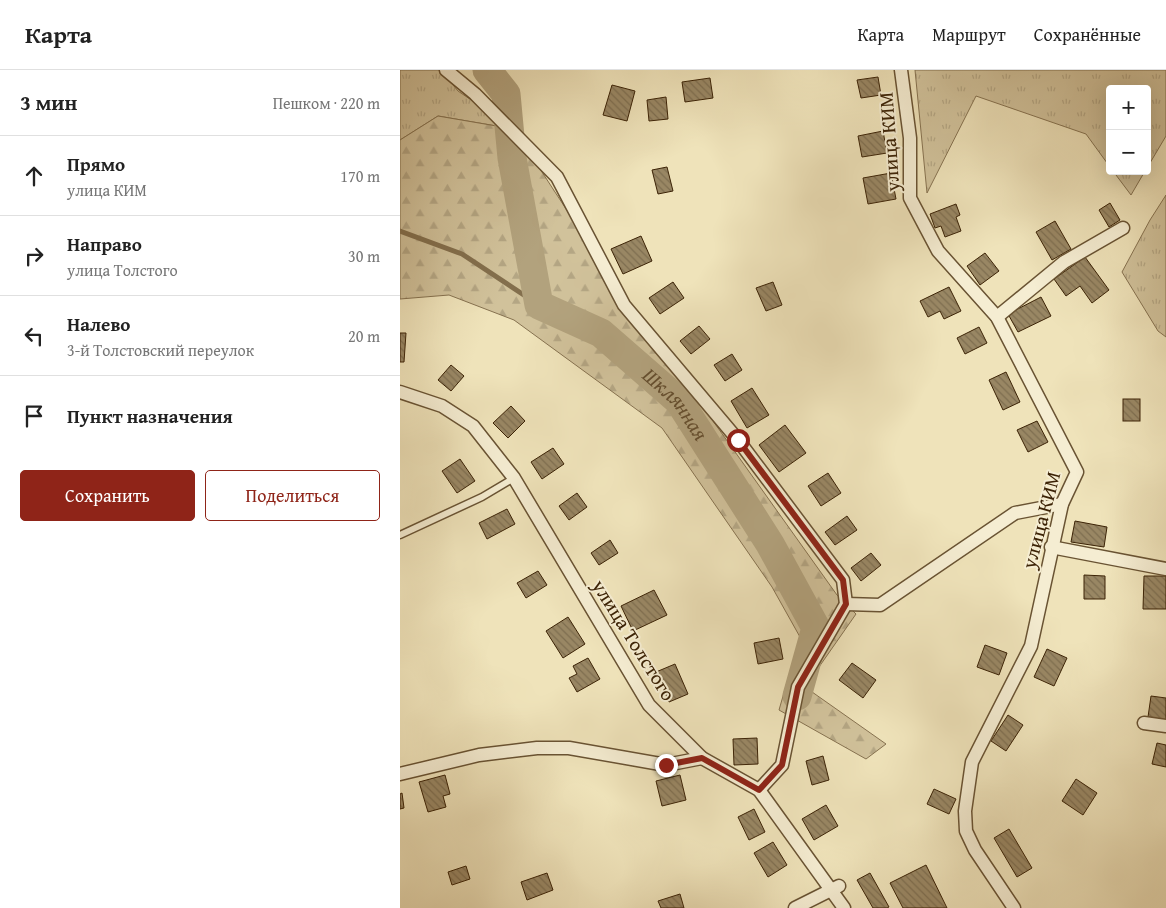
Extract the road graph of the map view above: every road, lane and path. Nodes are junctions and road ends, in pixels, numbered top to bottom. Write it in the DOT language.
graph roads {
  1 [pos="446,70"];
  2 [pos="901,70"];
  3 [pos="1123,228"];
  4 [pos="997,317"];
  5 [pos="400,392"];
  6 [pos="514,478"];
  7 [pos="1062,504"];
  8 [pos="400,535"];
  9 [pos="1051,547"];
  10 [pos="1166,569"];
  11 [pos="846,604"];
  12 [pos="1144,723"];
  13 [pos="1166,726"];
  14 [pos="702,758"];
  15 [pos="400,774"];
  16 [pos="759,790"];
  17 [pos="836,888"];
  18 [pos="795,908"];
  19 [pos="844,908"];
  20 [pos="1014,908"];
  1 -- 11 [label="street"];
  2 -- 4 [label="street, улица КИМ"];
  3 -- 4 [label="street"];
  4 -- 7 [label="street, улица КИМ"];
  5 -- 6 [label="street, улица Толстого"];
  6 -- 8 [label="lane"];
  6 -- 14 [label="street, улица Толстого"];
  7 -- 9 [label="street, улица КИМ"];
  7 -- 11 [label="street"];
  9 -- 10 [label="street"];
  9 -- 20 [label="street, улица КИМ"];
  11 -- 16 [label="street"];
  12 -- 13 [label="street"];
  14 -- 15 [label="street"];
  14 -- 16 [label="street, улица Толстого"];
  16 -- 17 [label="street, улица Толстого"];
  17 -- 18 [label="street"];
  17 -- 19 [label="street, улица Толстого"];
}
